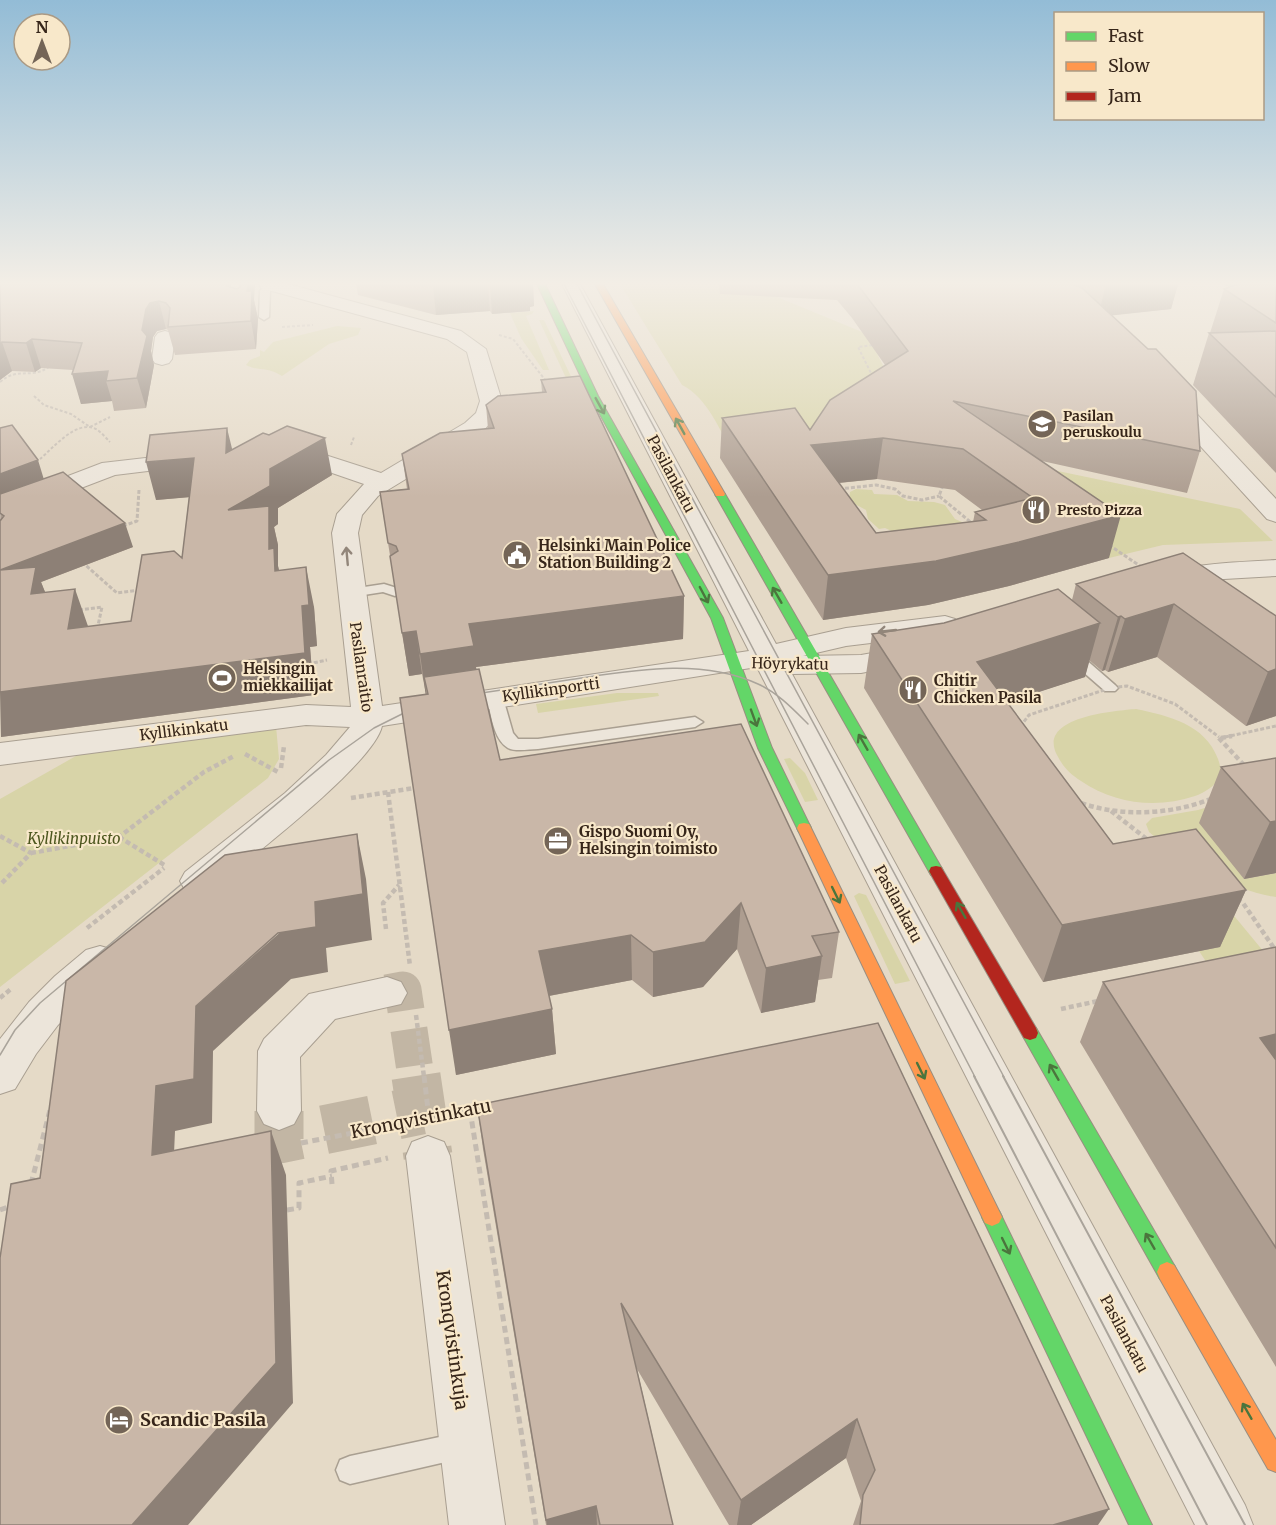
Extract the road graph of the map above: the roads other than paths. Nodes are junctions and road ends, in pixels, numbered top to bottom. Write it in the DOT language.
graph roads {
  1 [pos="163,355"];
  2 [pos="478,355"];
  3 [pos="575,355"];
  4 [pos="608,355"];
  5 [pos="640,355"];
  6 [pos="162,359"];
  7 [pos="1158,386"];
  8 [pos="264,452"];
  9 [pos="209,458"];
  10 [pos="383,482"];
  11 [pos="0,511"];
  12 [pos="1276,514"];
  13 [pos="1276,568"];
  14 [pos="391,587"];
  15 [pos="351,593"];
  16 [pos="1193,604"];
  17 [pos="970,633"];
  18 [pos="1061,646"];
  19 [pos="812,656"];
  20 [pos="770,660"];
  21 [pos="735,663"];
  22 [pos="1110,687"];
  23 [pos="495,698"];
  24 [pos="368,718"];
  25 [pos="695,722"];
  26 [pos="0,754"];
  27 [pos="169,905"];
  28 [pos="123,942"];
  29 [pos="405,995"];
  30 [pos="0,1076"];
  31 [pos="287,1128"];
  32 [pos="416,1135"];
  33 [pos="466,1444"];
  34 [pos="1276,1461"];
  35 [pos="350,1470"];
  36 [pos="477,1525"];
  37 [pos="1141,1525"];
  38 [pos="1225,1525"];
  1 -- 6 [label="street"];
  2 -- 10 [label="street, Pasilanraitio"];
  3 -- 21 [label="street, Pasilankatu, one-way"];
  4 -- 20 [label="street, Pasilankatu"];
  19 -- 5 [label="street, Pasilankatu, one-way"];
  7 -- 12 [label="street"];
  8 -- 10 [label="street"];
  9 -- 11 [label="street"];
  15 -- 10 [label="street, Pasilanraitio, one-way"];
  13 -- 16 [label="street"];
  14 -- 15 [label="lane"];
  15 -- 24 [label="street, Pasilanraitio"];
  17 -- 19 [label="street, Höyrykatu"];
  18 -- 22 [label="lane"];
  19 -- 20 [label="street, Höyrykatu"];
  34 -- 19 [label="street, Pasilankatu, one-way"];
  20 -- 21 [label="street, Höyrykatu"];
  20 -- 38 [label="street, Pasilankatu"];
  21 -- 23 [label="street, Kyllikinportti"];
  21 -- 37 [label="street, Pasilankatu, one-way"];
  23 -- 24 [label="street, Kyllikinportti"];
  23 -- 25 [label="lane"];
  24 -- 26 [label="street, Kyllikinkatu"];
  24 -- 27 [label="street, Pasilanraitio"];
  28 -- 30 [label="street"];
  29 -- 31 [label="street"];
  32 -- 33 [label="street, Kronqvistinkuja"];
  33 -- 35 [label="lane"];
  33 -- 36 [label="street, Kronqvistinkuja"];
}
